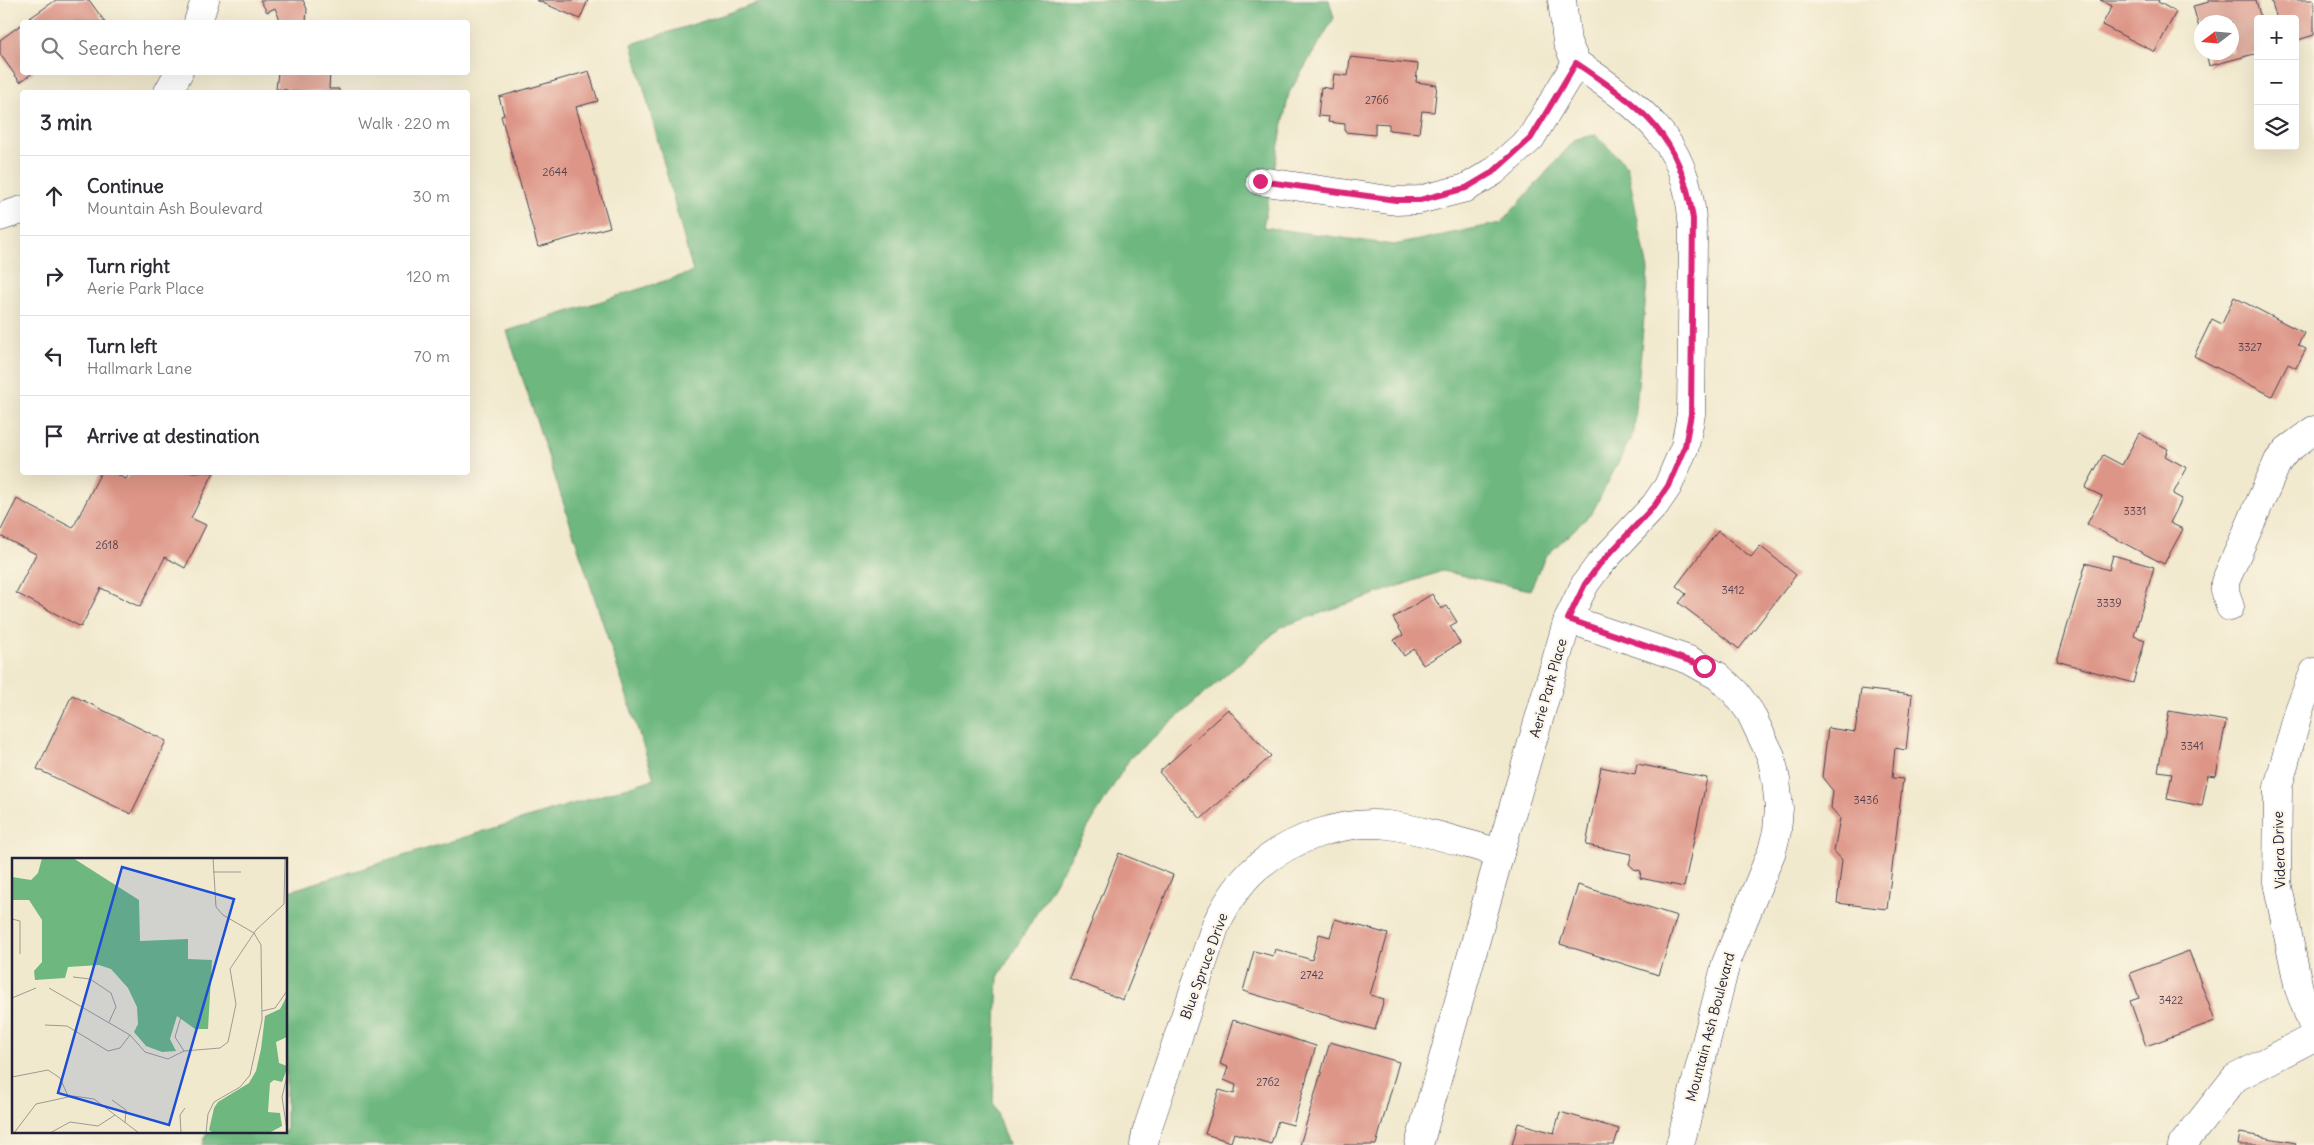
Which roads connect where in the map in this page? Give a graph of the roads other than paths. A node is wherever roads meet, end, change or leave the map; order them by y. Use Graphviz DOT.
graph roads {
  1 [pos="205,0"];
  2 [pos="1562,0"];
  3 [pos="199,20"];
  4 [pos="1576,63"];
  5 [pos="177,75"];
  6 [pos="169,90"];
  7 [pos="1260,181"];
  8 [pos="20,211"];
  9 [pos="0,217"];
  10 [pos="2314,430"];
  11 [pos="2230,606"];
  12 [pos="1568,619"];
  13 [pos="2314,672"];
  14 [pos="1500,853"];
  15 [pos="2314,1030"];
  16 [pos="2314,1037"];
  17 [pos="1144,1145"];
  18 [pos="1419,1145"];
  19 [pos="1680,1145"];
  20 [pos="2182,1145"];
  1 -- 3 [label="street"];
  2 -- 4 [label="street"];
  4 -- 7 [label="street"];
  4 -- 12 [label="street, Aerie Park Place"];
  5 -- 6 [label="street"];
  8 -- 9 [label="street"];
  10 -- 11 [label="street"];
  12 -- 14 [label="street, Aerie Park Place"];
  12 -- 19 [label="street, Mountain Ash Boulevard"];
  13 -- 15 [label="street, Videra Drive"];
  14 -- 17 [label="street, Blue Spruce Drive"];
  14 -- 18 [label="street, Aerie Park Place"];
  16 -- 20 [label="street"];
}
